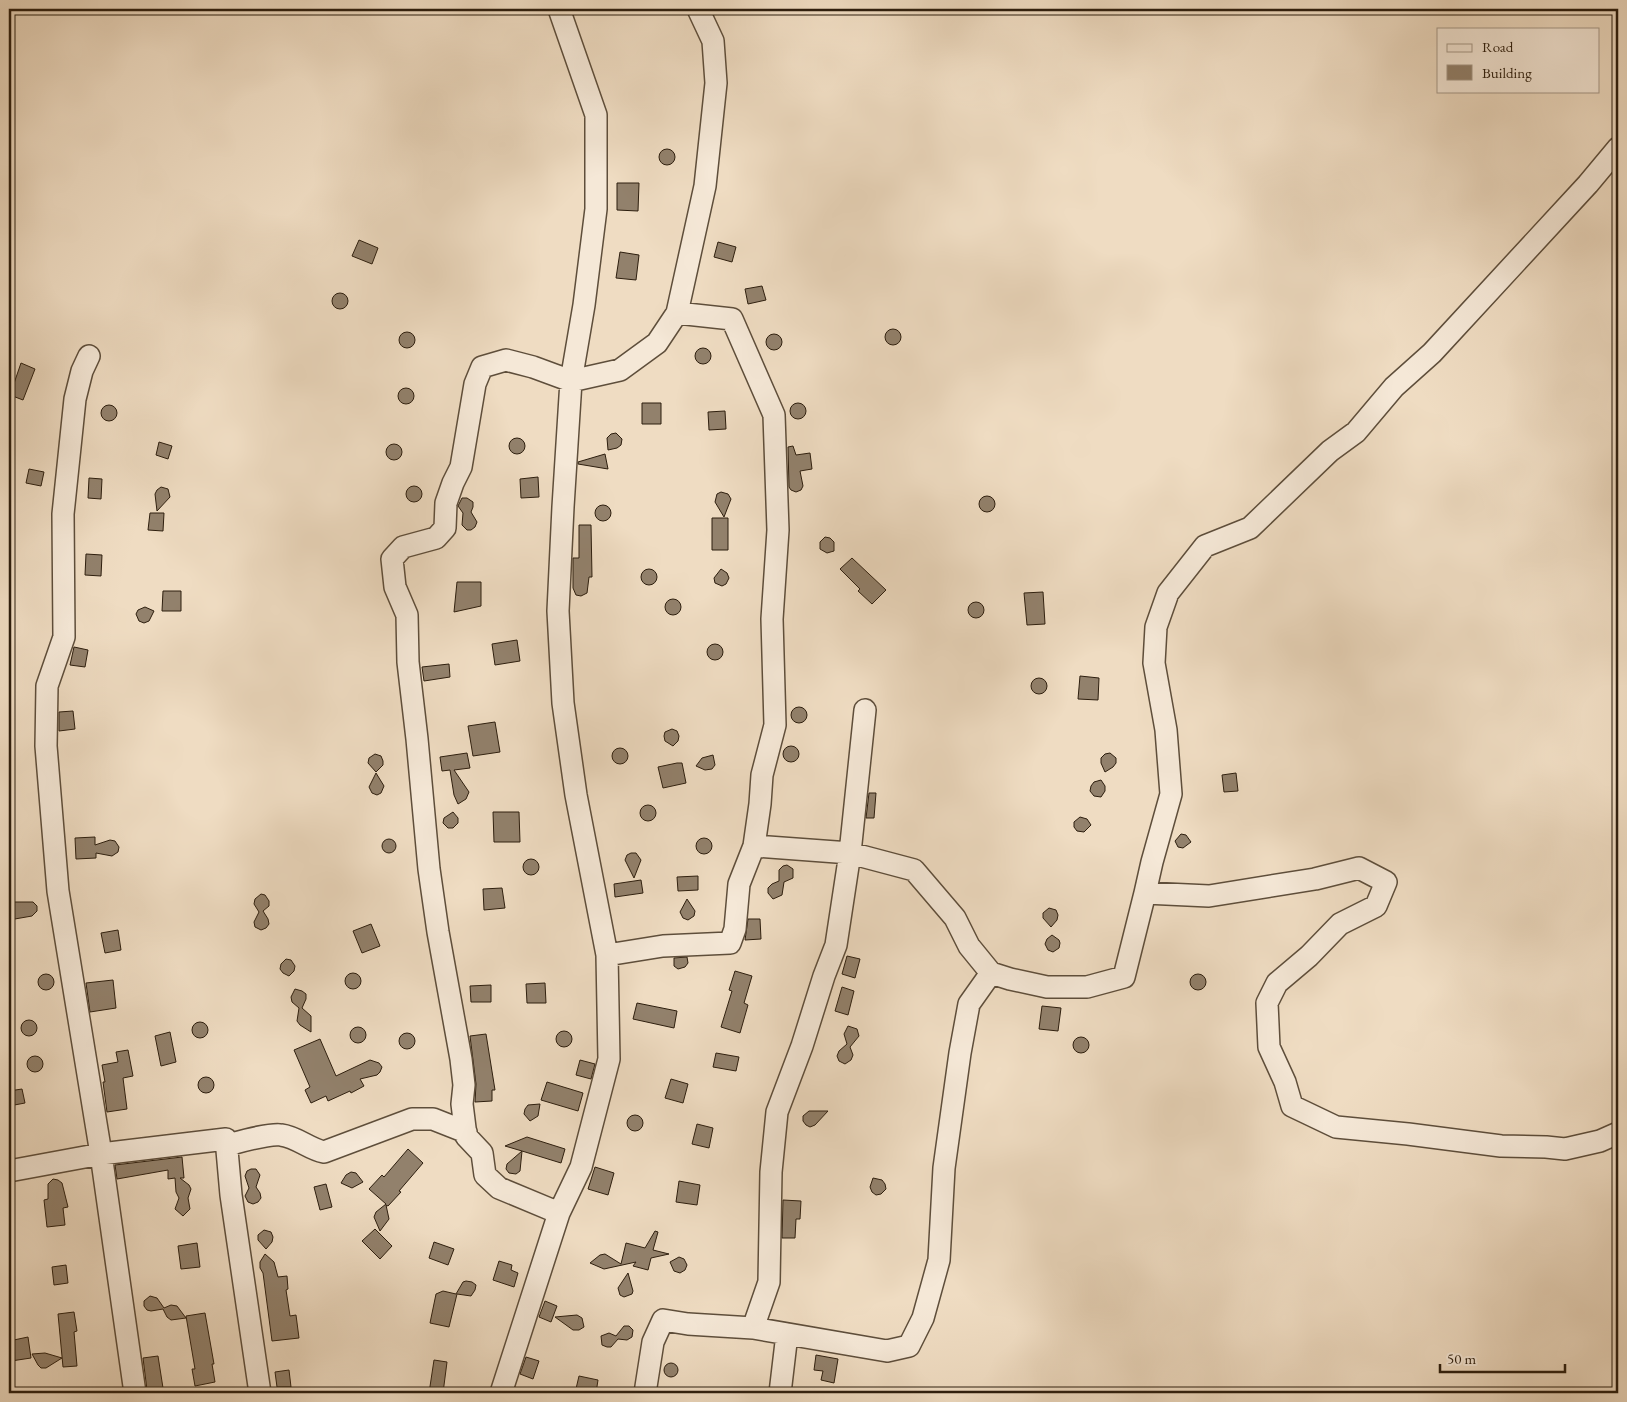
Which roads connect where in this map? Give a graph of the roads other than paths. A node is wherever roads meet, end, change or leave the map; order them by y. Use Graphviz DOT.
graph roads {
  1 [pos="559,9"];
  2 [pos="698,9"];
  3 [pos="1618,148"];
  4 [pos="677,313"];
  5 [pos="89,356"];
  6 [pos="572,381"];
  7 [pos="865,710"];
  8 [pos="754,846"];
  9 [pos="850,853"];
  10 [pos="1146,893"];
  11 [pos="607,956"];
  12 [pos="991,973"];
  13 [pos="466,1132"];
  14 [pos="1618,1133"];
  15 [pos="227,1145"];
  16 [pos="101,1154"];
  17 [pos="9,1171"];
  18 [pos="559,1213"];
  19 [pos="752,1328"];
  20 [pos="787,1334"];
  21 [pos="135,1393"];
  22 [pos="260,1393"];
  23 [pos="501,1393"];
  24 [pos="645,1393"];
  25 [pos="780,1393"];
  1 -- 6 [label="street"];
  2 -- 4 [label="street"];
  3 -- 10 [label="street"];
  4 -- 6 [label="street"];
  4 -- 8 [label="street"];
  5 -- 16 [label="street"];
  6 -- 11 [label="street"];
  6 -- 13 [label="street"];
  7 -- 9 [label="street"];
  8 -- 9 [label="street"];
  8 -- 11 [label="street"];
  9 -- 12 [label="street"];
  9 -- 19 [label="street"];
  10 -- 12 [label="street"];
  10 -- 14 [label="street"];
  11 -- 18 [label="street"];
  12 -- 20 [label="street"];
  13 -- 15 [label="street"];
  13 -- 18 [label="street"];
  15 -- 16 [label="street"];
  15 -- 22 [label="street"];
  16 -- 17 [label="street"];
  16 -- 21 [label="street"];
  18 -- 23 [label="street"];
  19 -- 20 [label="street"];
  19 -- 24 [label="street"];
  20 -- 25 [label="street"];
}
